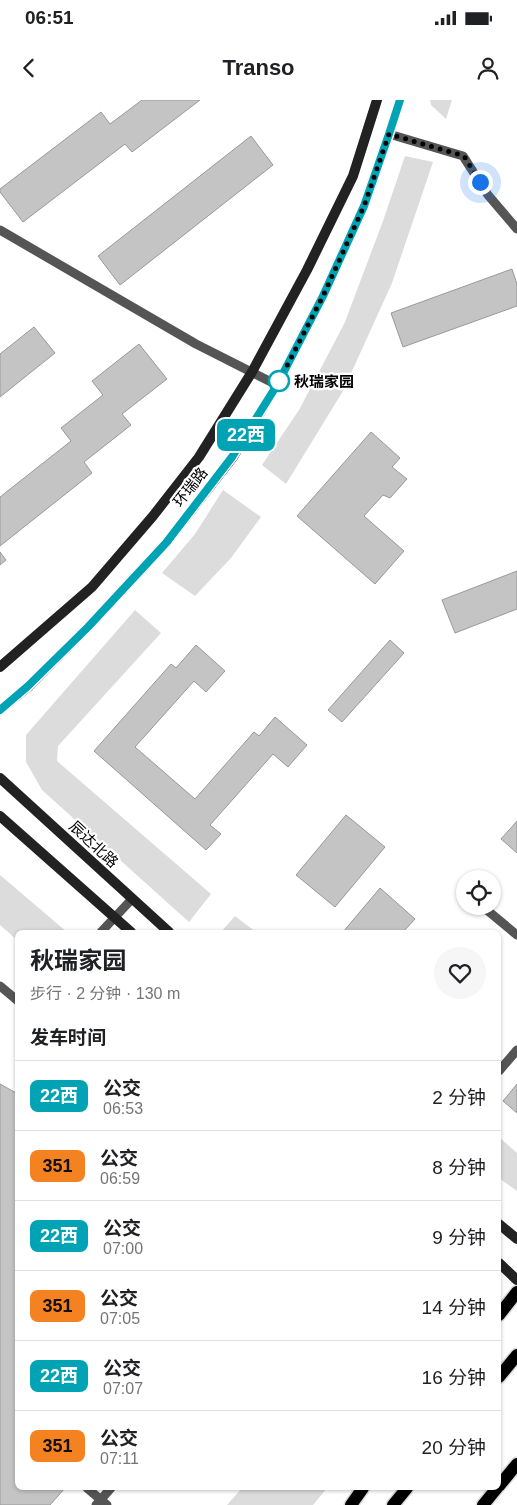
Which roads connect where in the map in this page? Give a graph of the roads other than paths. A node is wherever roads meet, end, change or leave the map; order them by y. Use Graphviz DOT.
graph roads {
  1 [pos="377,100"];
  2 [pos="400,100"];
  3 [pos="389,134"];
  4 [pos="517,229"];
  5 [pos="0,230"];
  6 [pos="252,372"];
  7 [pos="277,385"];
  8 [pos="0,667"];
  9 [pos="0,710"];
  10 [pos="0,778"];
  11 [pos="0,816"];
  12 [pos="132,899"];
  13 [pos="493,915"];
  14 [pos="115,917"];
  15 [pos="103,930"];
  16 [pos="129,930"];
  17 [pos="166,930"];
  18 [pos="517,935"];
  19 [pos="0,986"];
  20 [pos="15,998"];
  21 [pos="517,1050"];
  22 [pos="501,1069"];
  23 [pos="501,1226"];
  24 [pos="517,1239"];
  25 [pos="501,1264"];
  26 [pos="517,1280"];
  27 [pos="517,1292"];
  28 [pos="501,1312"];
  29 [pos="517,1355"];
  30 [pos="501,1375"];
  31 [pos="517,1464"];
  32 [pos="501,1483"];
  33 [pos="89,1490"];
  34 [pos="110,1490"];
  35 [pos="362,1490"];
  36 [pos="406,1490"];
  37 [pos="495,1490"];
  38 [pos="102,1503"];
  39 [pos="351,1505"];
  40 [pos="393,1505"];
  41 [pos="483,1505"];
  1 -- 6 [label="main road, 环瑞路"];
  2 -- 3 [label="main road, 环瑞路"];
  3 -- 4 [label="lane"];
  3 -- 7 [label="main road, 环瑞路"];
  5 -- 6 [label="lane"];
  6 -- 7 [label="lane"];
  6 -- 8 [label="main road, 环瑞路"];
  7 -- 9 [label="main road, 环瑞路"];
  10 -- 12 [label="main road, 辰达北路"];
  11 -- 14 [label="main road"];
  12 -- 14 [label="lane"];
  12 -- 17 [label="main road, 辰达北路"];
  13 -- 18 [label="lane"];
  14 -- 15 [label="lane"];
  14 -- 16 [label="main road"];
  19 -- 20 [label="lane"];
  21 -- 22 [label="lane"];
  23 -- 24 [label="main road"];
  25 -- 26 [label="main road"];
  27 -- 28 [label="main road"];
  29 -- 30 [label="main road"];
  31 -- 32 [label="main road"];
  33 -- 38 [label="lane"];
  34 -- 38 [label="lane"];
  35 -- 39 [label="main road"];
  36 -- 40 [label="main road"];
  37 -- 41 [label="main road"];
}
